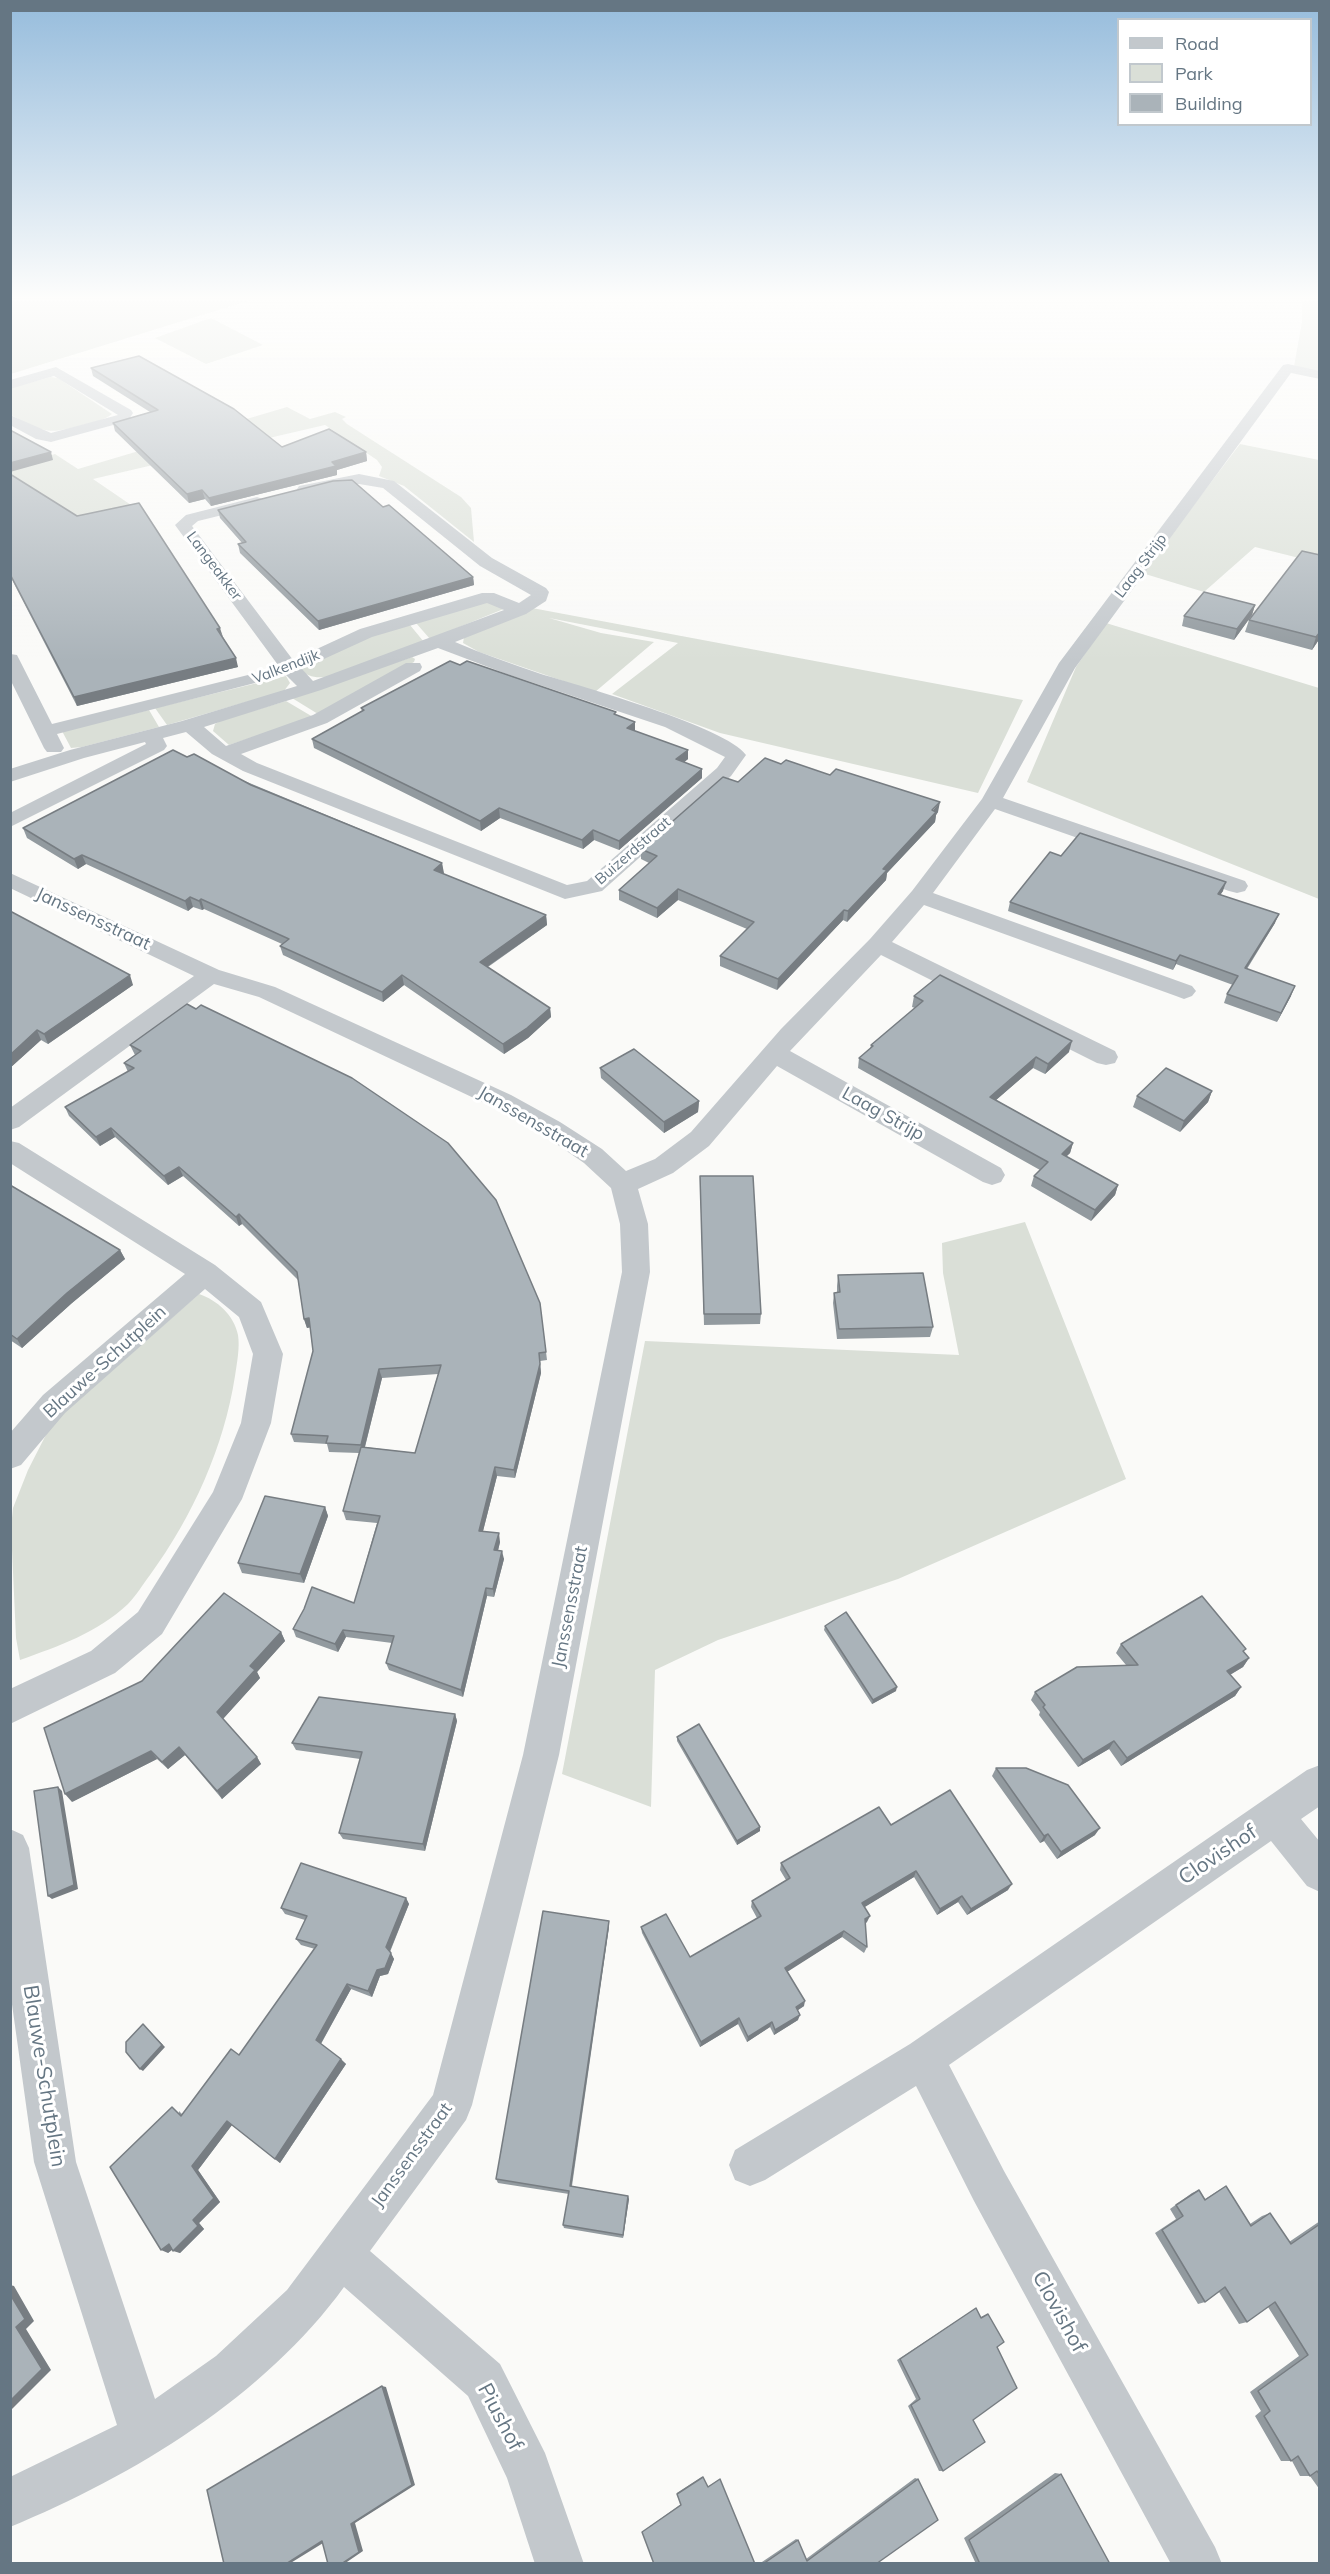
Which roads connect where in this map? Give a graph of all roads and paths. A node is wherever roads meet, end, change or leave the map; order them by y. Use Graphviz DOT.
graph roads {
  1 [pos="14,421"];
  2 [pos="112,421"];
  3 [pos="1249,421"];
  4 [pos="521,609"];
  5 [pos="440,642"];
  6 [pos="414,651"];
  7 [pos="10,659"];
  8 [pos="290,668"];
  9 [pos="309,688"];
  10 [pos="190,725"];
  11 [pos="46,731"];
  12 [pos="153,734"];
  13 [pos="224,753"];
  14 [pos="59,758"];
  15 [pos="10,776"];
  16 [pos="991,801"];
  17 [pos="10,821"];
  18 [pos="10,879"];
  19 [pos="1236,886"];
  20 [pos="920,896"];
  21 [pos="878,944"];
  22 [pos="211,975"];
  23 [pos="1184,991"];
  24 [pos="774,1053"];
  25 [pos="1106,1058"];
  26 [pos="10,1121"];
  27 [pos="10,1150"];
  28 [pos="992,1175"];
  29 [pos="622,1185"];
  30 [pos="205,1273"];
  31 [pos="10,1456"];
  32 [pos="10,1707"];
  33 [pos="1320,1783"];
  34 [pos="1275,1816"];
  35 [pos="10,1848"];
  36 [pos="1320,1873"];
  37 [pos="924,2058"];
  38 [pos="750,2165"];
  39 [pos="340,2254"];
  40 [pos="144,2436"];
  41 [pos="10,2503"];
  42 [pos="560,2564"];
  43 [pos="1198,2564"];
  1 -- 2 [label="street"];
  3 -- 16 [label="street, Laag Strijp"];
  4 -- 5 [label="street, Valkendijk"];
  4 -- 8 [label="street, Valkendijk"];
  4 -- 8 [label="street, Langeakker"];
  5 -- 6 [label="street, Valkendijk"];
  5 -- 13 [label="street, Buizerdstraat"];
  6 -- 9 [label="street, Valkendijk"];
  6 -- 13 [label="street"];
  7 -- 11 [label="street"];
  8 -- 9 [label="street, Langeakker"];
  8 -- 11 [label="street, Valkendijk"];
  9 -- 10 [label="street, Valkendijk"];
  10 -- 12 [label="street, Valkendijk"];
  10 -- 13 [label="street, Buizerdstraat"];
  11 -- 14 [label="street"];
  12 -- 14 [label="street, Valkendijk"];
  12 -- 17 [label="street"];
  14 -- 15 [label="street, Valkendijk"];
  16 -- 19 [label="street"];
  16 -- 20 [label="street, Laag Strijp"];
  18 -- 22 [label="street, Janssensstraat"];
  20 -- 21 [label="street, Laag Strijp"];
  20 -- 23 [label="street"];
  21 -- 24 [label="street, Laag Strijp"];
  21 -- 25 [label="street"];
  22 -- 26 [label="street"];
  22 -- 29 [label="street, Janssensstraat"];
  24 -- 28 [label="street, Laag Strijp"];
  24 -- 29 [label="street, Laag Strijp"];
  27 -- 30 [label="street"];
  29 -- 39 [label="street, Janssensstraat"];
  30 -- 31 [label="street, Blauwe-Schutplein"];
  30 -- 32 [label="street"];
  33 -- 34 [label="street, Clovishof"];
  34 -- 36 [label="street, Clovishof"];
  34 -- 37 [label="street, Clovishof"];
  35 -- 40 [label="street, Blauwe-Schutplein"];
  37 -- 38 [label="street, Clovishof"];
  37 -- 43 [label="street, Clovishof"];
  39 -- 40 [label="street, Janssensstraat"];
  39 -- 42 [label="street, Piushof"];
  40 -- 41 [label="street, Janssensstraat"];
}
